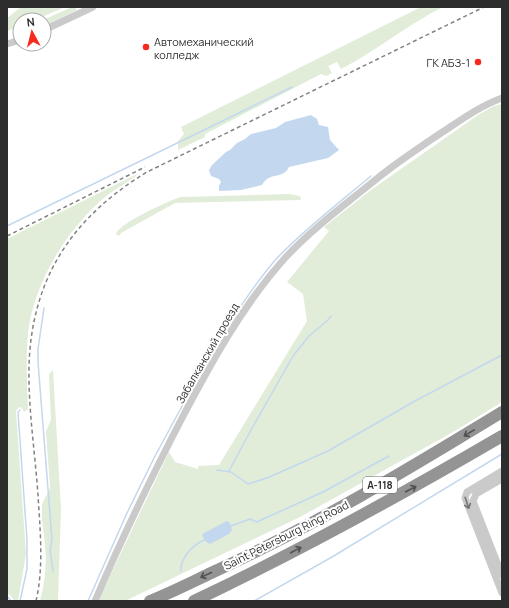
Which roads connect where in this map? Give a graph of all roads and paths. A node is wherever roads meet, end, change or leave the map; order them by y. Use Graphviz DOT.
graph roads {
  1 [pos="93,7"];
  2 [pos="52,26"];
  3 [pos="502,98"];
  4 [pos="502,412"];
  5 [pos="502,436"];
  6 [pos="502,472"];
  7 [pos="502,479"];
  8 [pos="502,575"];
  9 [pos="502,593"];
  10 [pos="95,601"];
  11 [pos="150,601"];
  12 [pos="194,601"];
  1 -- 2 [label="street"];
  3 -- 10 [label="street, Забалканский проезд"];
  4 -- 11 [label="highway, Saint Petersburg Ring Road / А-118, one-way"];
  12 -- 5 [label="highway, Saint Petersburg Ring Road / А-118, one-way"];
  6 -- 9 [label="street, one-way"];
  7 -- 8 [label="street"];
}
